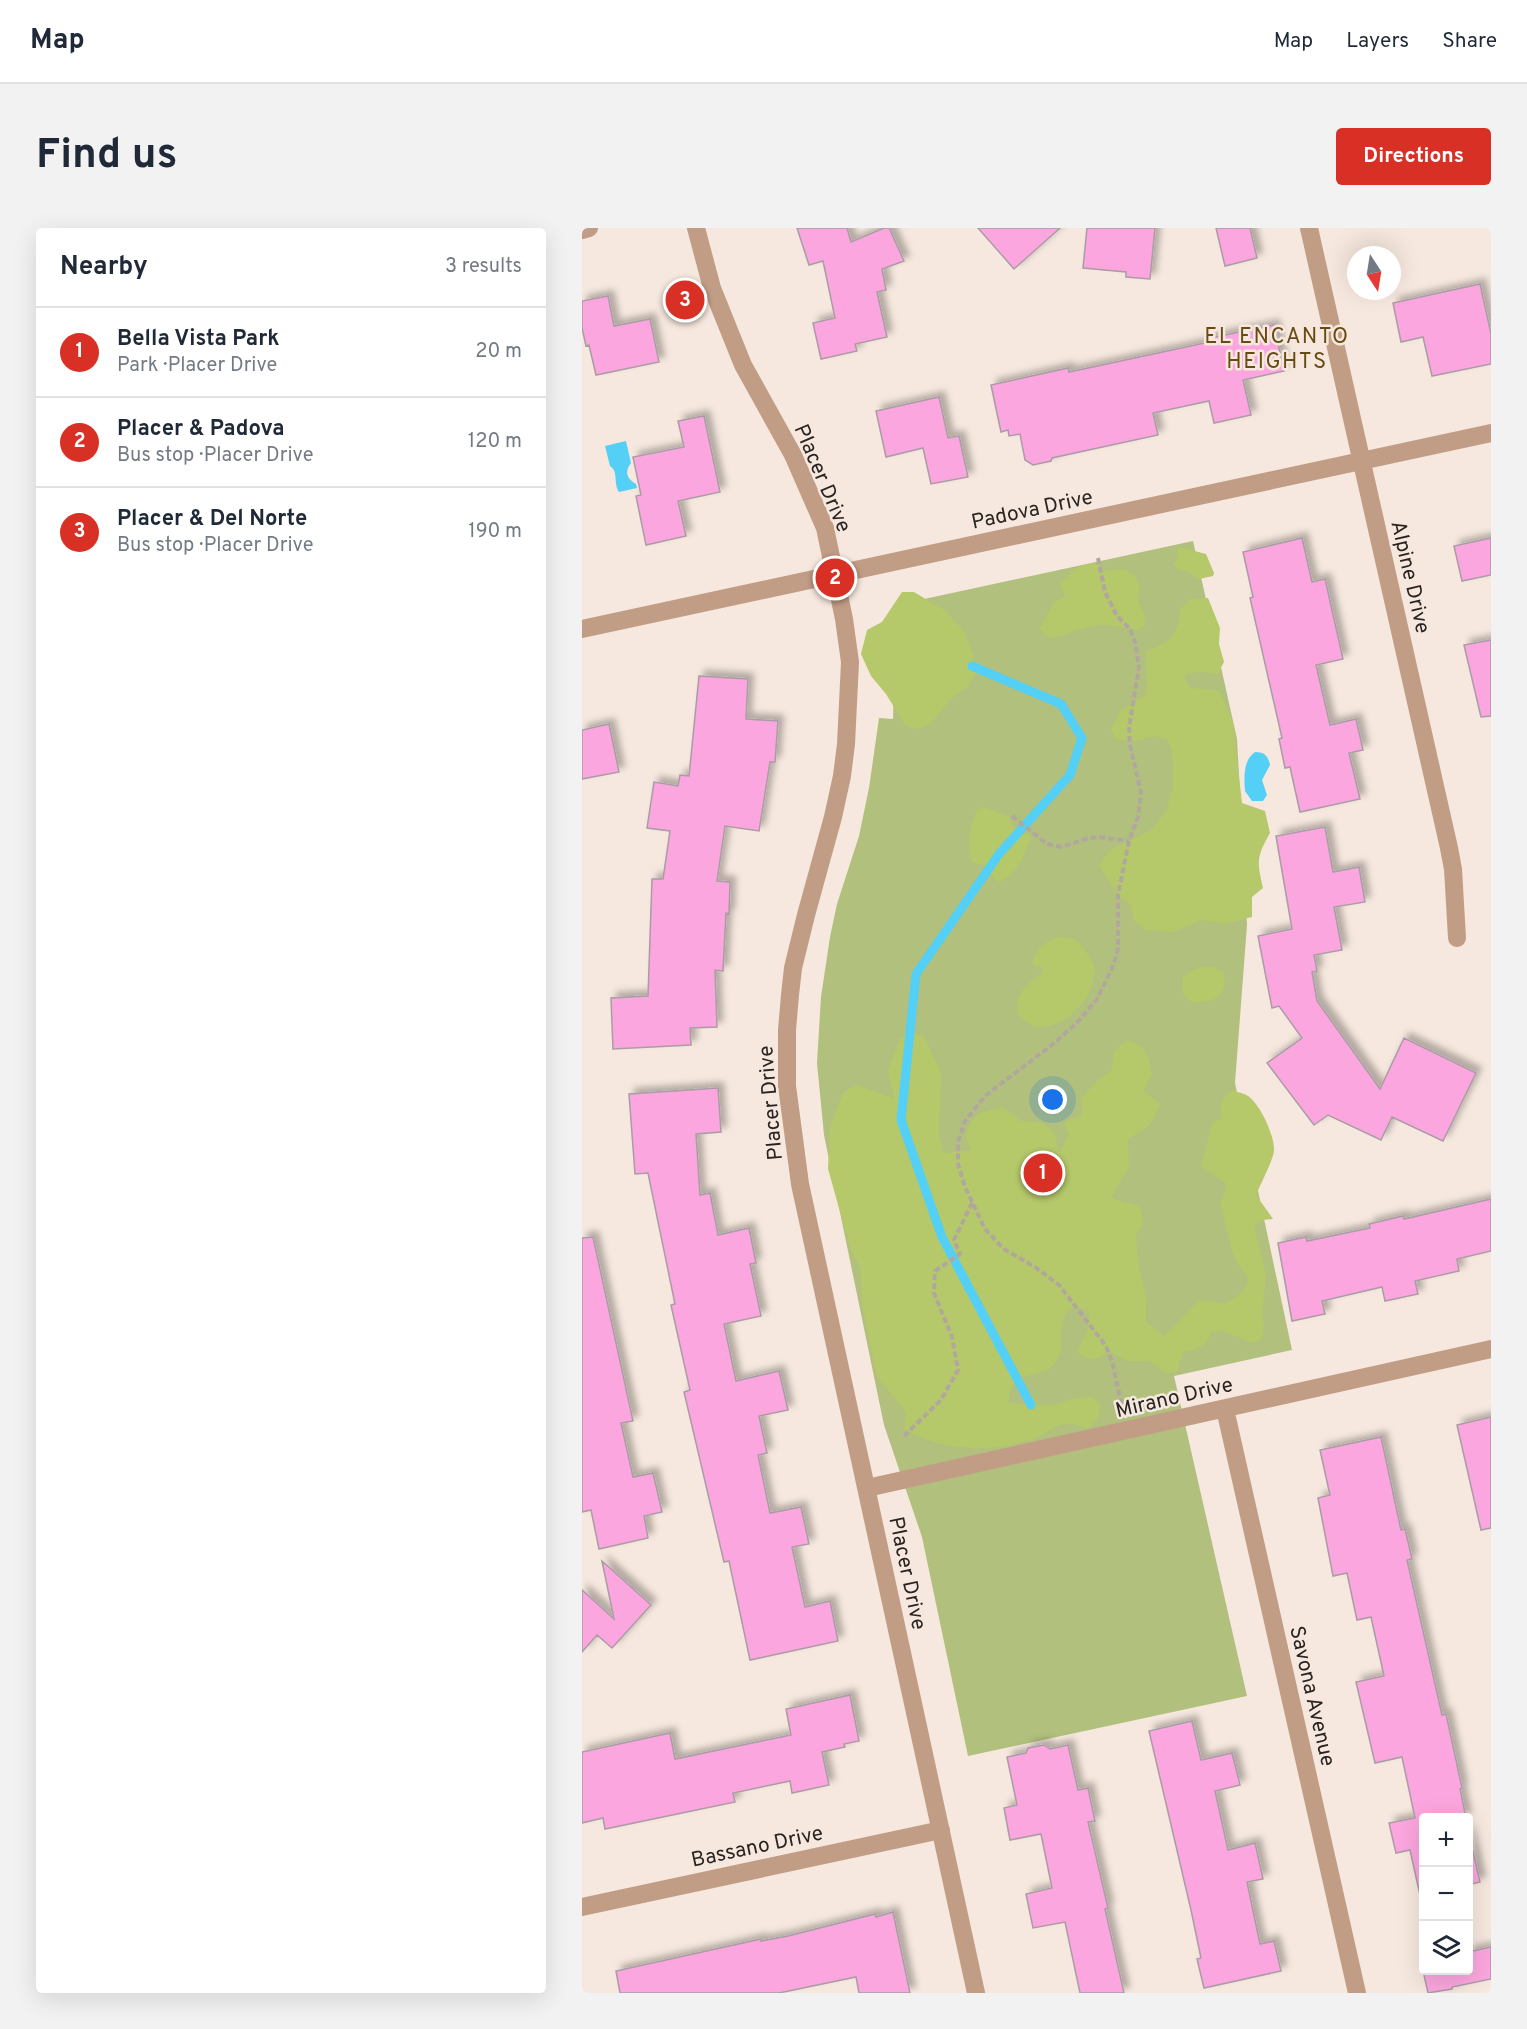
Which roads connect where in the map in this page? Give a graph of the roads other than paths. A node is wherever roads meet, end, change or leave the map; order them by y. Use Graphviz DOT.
graph roads {
  1 [pos="589,228"];
  2 [pos="696,228"];
  3 [pos="1309,228"];
  4 [pos="582,230"];
  5 [pos="1491,433"];
  6 [pos="1362,461"];
  7 [pos="836,575"];
  8 [pos="582,629"];
  9 [pos="1457,938"];
  10 [pos="1491,1349"];
  11 [pos="1225,1409"];
  12 [pos="867,1488"];
  13 [pos="941,1830"];
  14 [pos="582,1907"];
  15 [pos="976,1993"];
  16 [pos="1357,1993"];
  1 -- 4 [label="street"];
  2 -- 7 [label="street, Placer Drive"];
  3 -- 6 [label="street, Alpine Drive"];
  5 -- 6 [label="street, Padova Drive"];
  6 -- 7 [label="street, Padova Drive"];
  6 -- 9 [label="street, Alpine Drive"];
  7 -- 8 [label="street, Padova Drive"];
  7 -- 12 [label="street, Placer Drive"];
  10 -- 11 [label="street, Mirano Drive"];
  11 -- 12 [label="street, Mirano Drive"];
  11 -- 16 [label="street, Savona Avenue"];
  12 -- 13 [label="street, Placer Drive"];
  13 -- 14 [label="street, Bassano Drive"];
  13 -- 15 [label="street, Placer Drive"];
}
